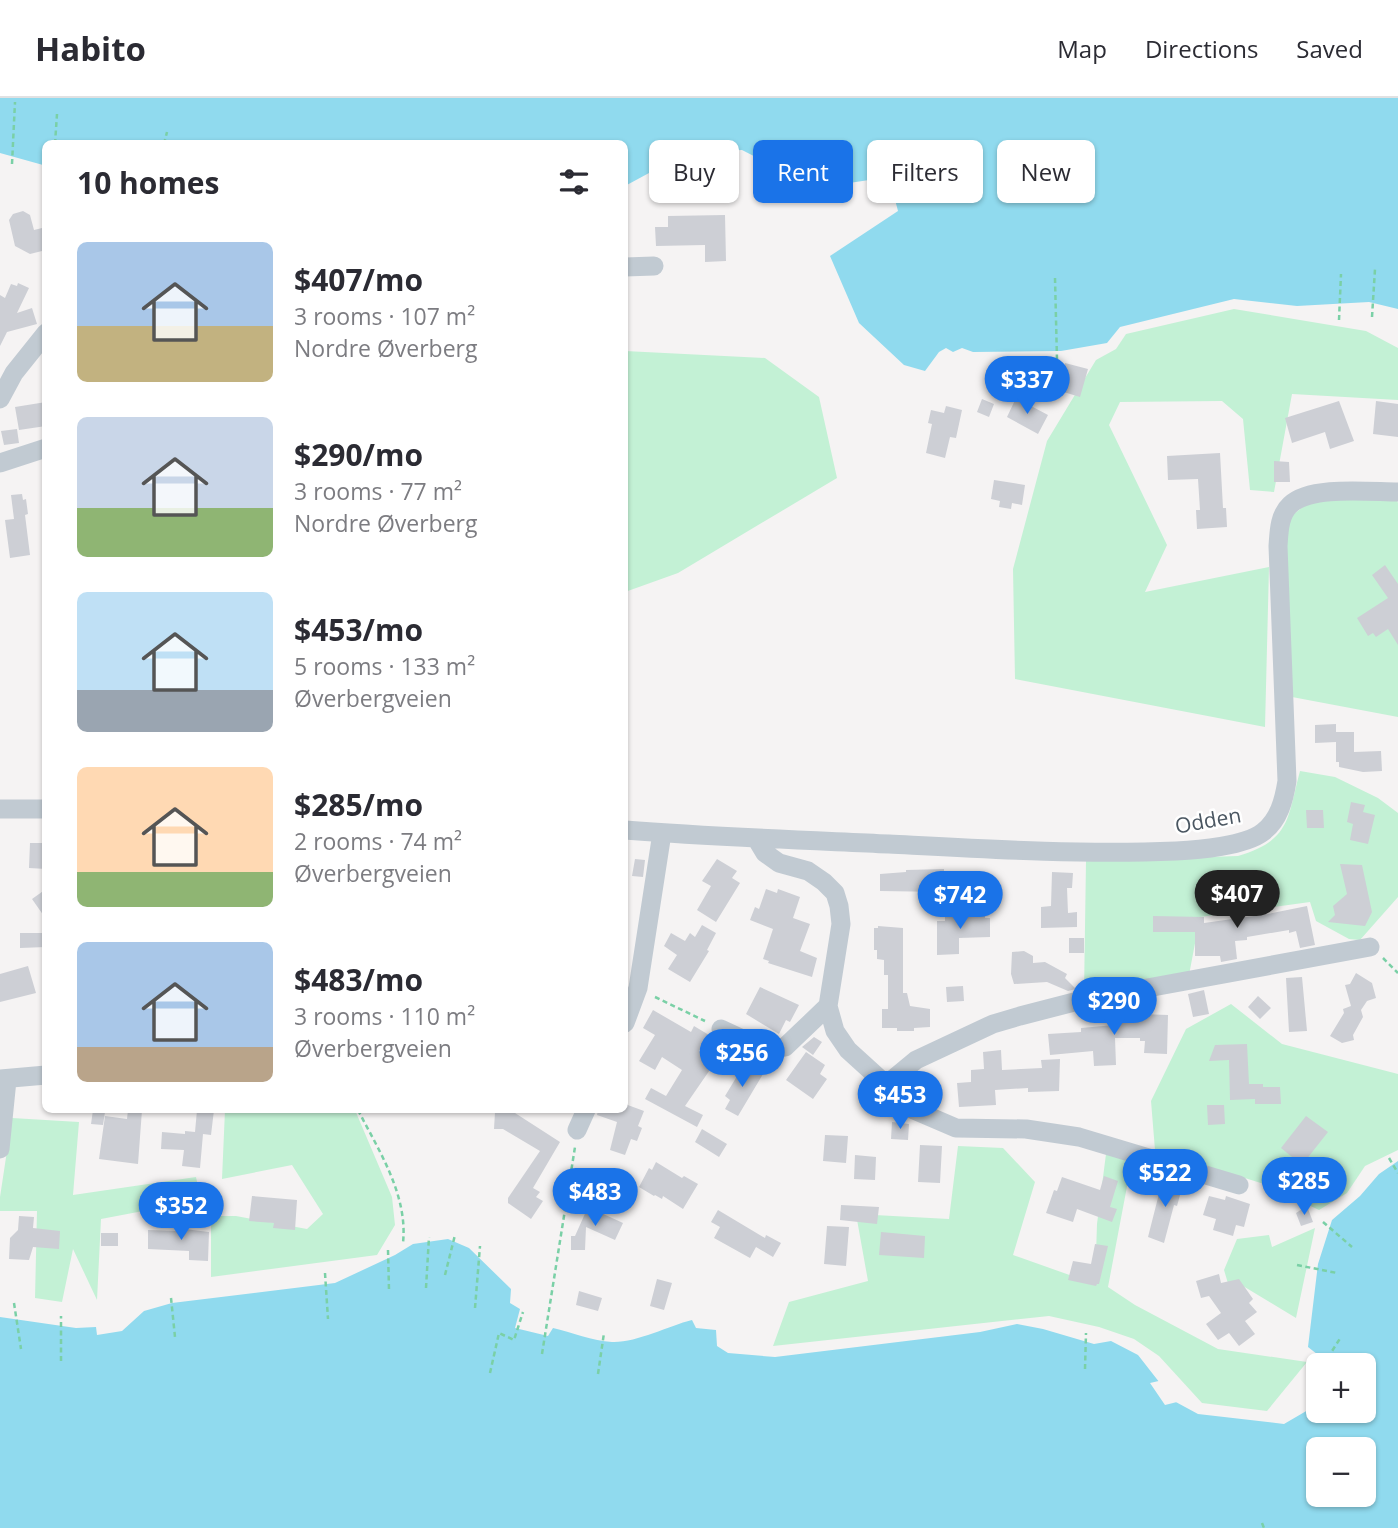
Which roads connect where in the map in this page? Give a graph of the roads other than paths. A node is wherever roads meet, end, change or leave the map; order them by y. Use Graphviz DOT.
graph roads {
  1 [pos="654,266"];
  2 [pos="628,267"];
  3 [pos="42,338"];
  4 [pos="0,399"];
  5 [pos="42,449"];
  6 [pos="0,463"];
  7 [pos="1398,492"];
  8 [pos="0,809"];
  9 [pos="42,809"];
  10 [pos="628,830"];
  11 [pos="662,833"];
  12 [pos="756,838"];
  13 [pos="1370,947"];
  14 [pos="828,1006"];
  15 [pos="628,1015"];
  16 [pos="721,1029"];
  17 [pos="42,1076"];
  18 [pos="4,1080"];
  19 [pos="887,1084"];
  20 [pos="585,1113"];
  21 [pos="577,1130"];
  22 [pos="0,1149"];
  23 [pos="1239,1185"];
  1 -- 2 [label="street"];
  3 -- 4 [label="street"];
  5 -- 6 [label="street"];
  7 -- 12 [label="street, Odden"];
  8 -- 9 [label="street"];
  10 -- 11 [label="street"];
  11 -- 12 [label="street"];
  11 -- 15 [label="street"];
  12 -- 14 [label="street"];
  13 -- 19 [label="street"];
  14 -- 16 [label="street"];
  14 -- 19 [label="street"];
  17 -- 18 [label="street"];
  18 -- 22 [label="street"];
  19 -- 23 [label="street"];
  20 -- 21 [label="street"];
}
